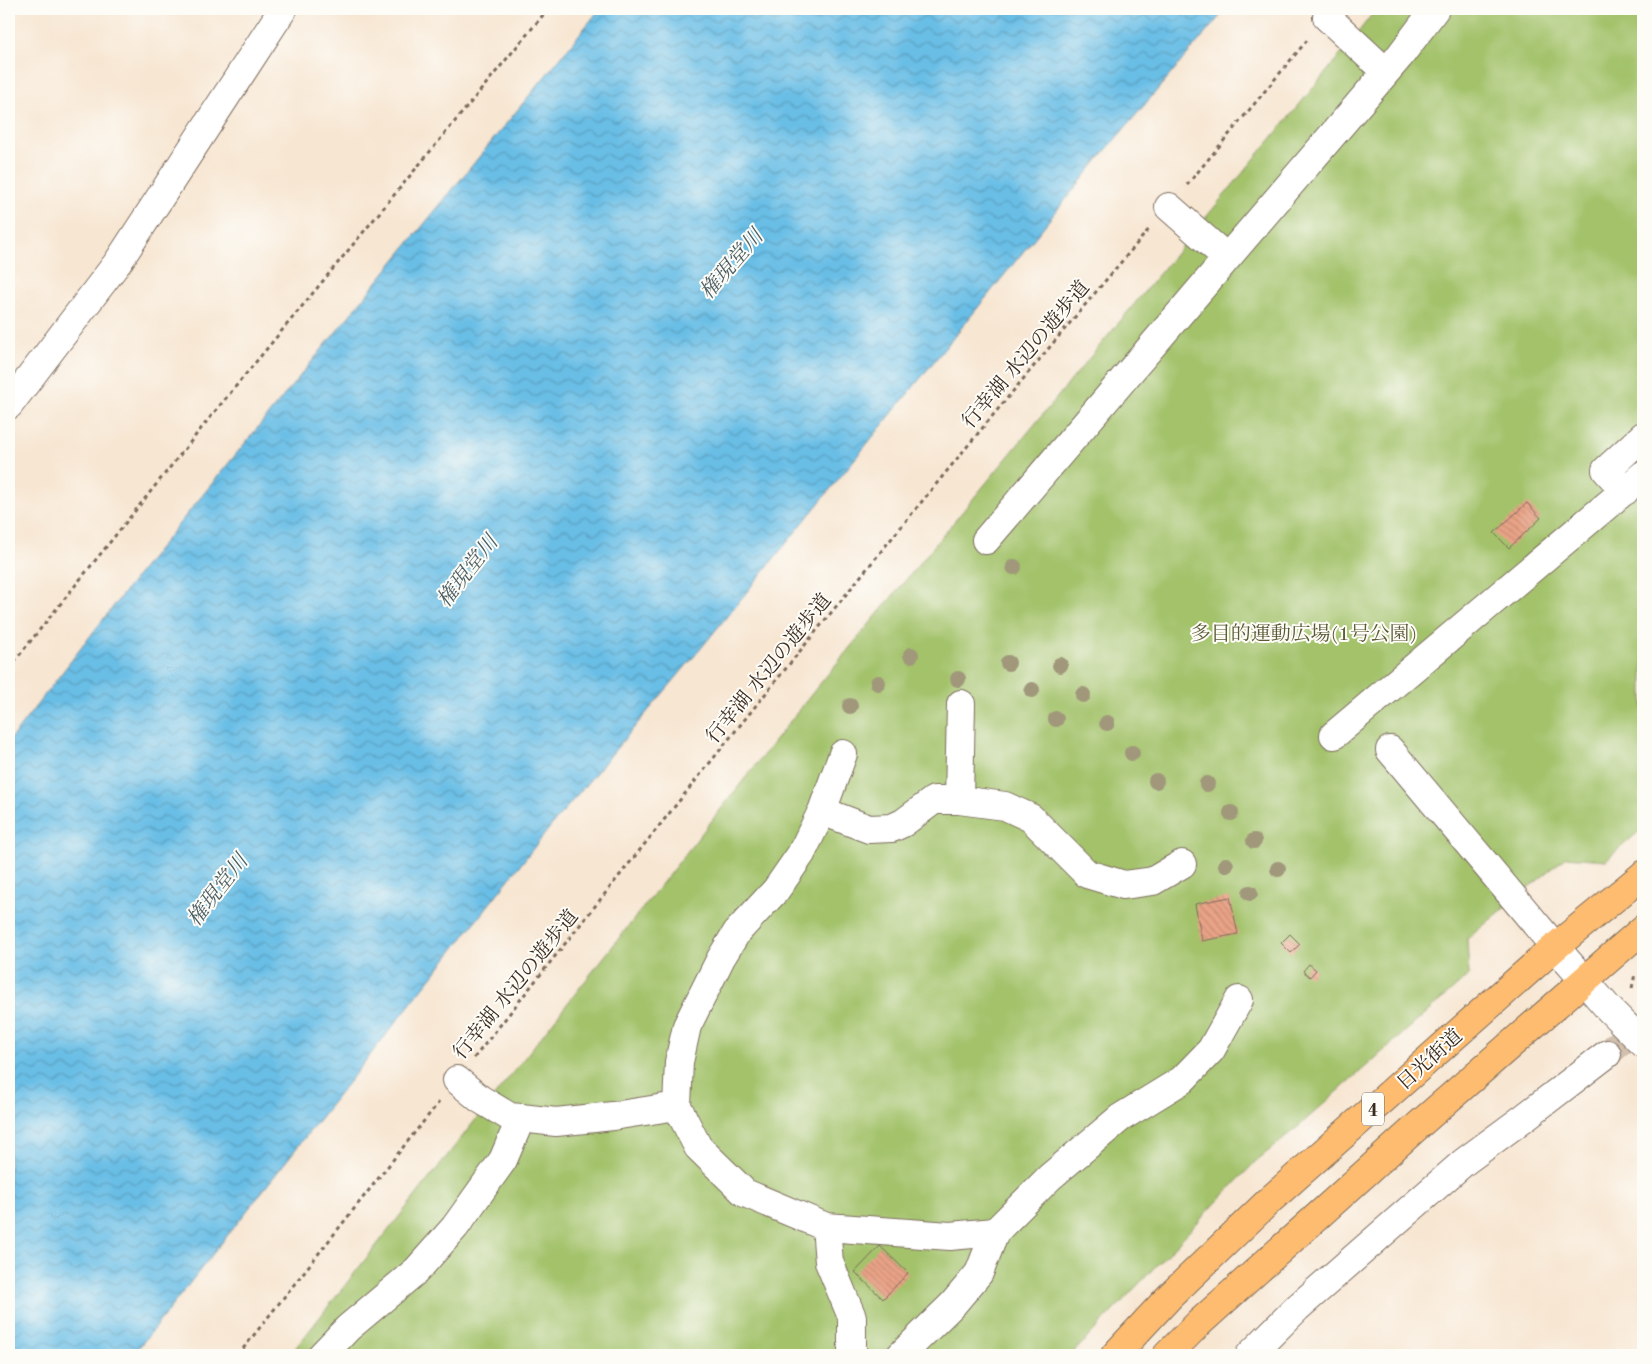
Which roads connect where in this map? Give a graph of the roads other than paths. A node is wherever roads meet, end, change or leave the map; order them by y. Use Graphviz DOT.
graph roads {
  1 [pos="283,9"];
  2 [pos="1435,9"];
  3 [pos="1327,17"];
  4 [pos="1386,72"];
  5 [pos="1168,206"];
  6 [pos="1227,258"];
  7 [pos="9,405"];
  8 [pos="1643,436"];
  9 [pos="1634,483"];
  10 [pos="986,540"];
  11 [pos="961,704"];
  12 [pos="1334,735"];
  13 [pos="1390,750"];
  14 [pos="843,754"];
  15 [pos="958,800"];
  16 [pos="822,811"];
  17 [pos="1182,864"];
  18 [pos="1643,875"];
  19 [pos="1643,930"];
  20 [pos="1555,948"];
  21 [pos="1584,980"];
  22 [pos="1239,1000"];
  23 [pos="1643,1043"];
  24 [pos="1607,1054"];
  25 [pos="457,1080"];
  26 [pos="677,1106"];
  27 [pos="521,1118"];
  28 [pos="826,1227"];
  29 [pos="995,1232"];
  30 [pos="322,1355"];
  31 [pos="852,1355"];
  32 [pos="901,1355"];
  33 [pos="1115,1355"];
  34 [pos="1167,1355"];
  35 [pos="1250,1355"];
  1 -- 7 [label="street"];
  2 -- 4 [label="street"];
  3 -- 4 [label="street"];
  4 -- 6 [label="street"];
  5 -- 6 [label="street"];
  6 -- 10 [label="street"];
  8 -- 9 [label="street"];
  9 -- 12 [label="street"];
  11 -- 15 [label="street"];
  13 -- 20 [label="street"];
  14 -- 16 [label="street"];
  15 -- 16 [label="street"];
  15 -- 17 [label="street"];
  16 -- 26 [label="street"];
  18 -- 20 [label="highway, 日光街道 / 4"];
  19 -- 21 [label="highway, 4"];
  20 -- 21 [label="street"];
  20 -- 33 [label="highway, 日光街道 / 4"];
  21 -- 23 [label="street"];
  21 -- 34 [label="highway, 4"];
  22 -- 29 [label="street"];
  24 -- 35 [label="street"];
  25 -- 27 [label="street"];
  26 -- 27 [label="street"];
  26 -- 28 [label="street"];
  27 -- 30 [label="street"];
  28 -- 29 [label="street"];
  28 -- 31 [label="street"];
  29 -- 32 [label="street"];
}
